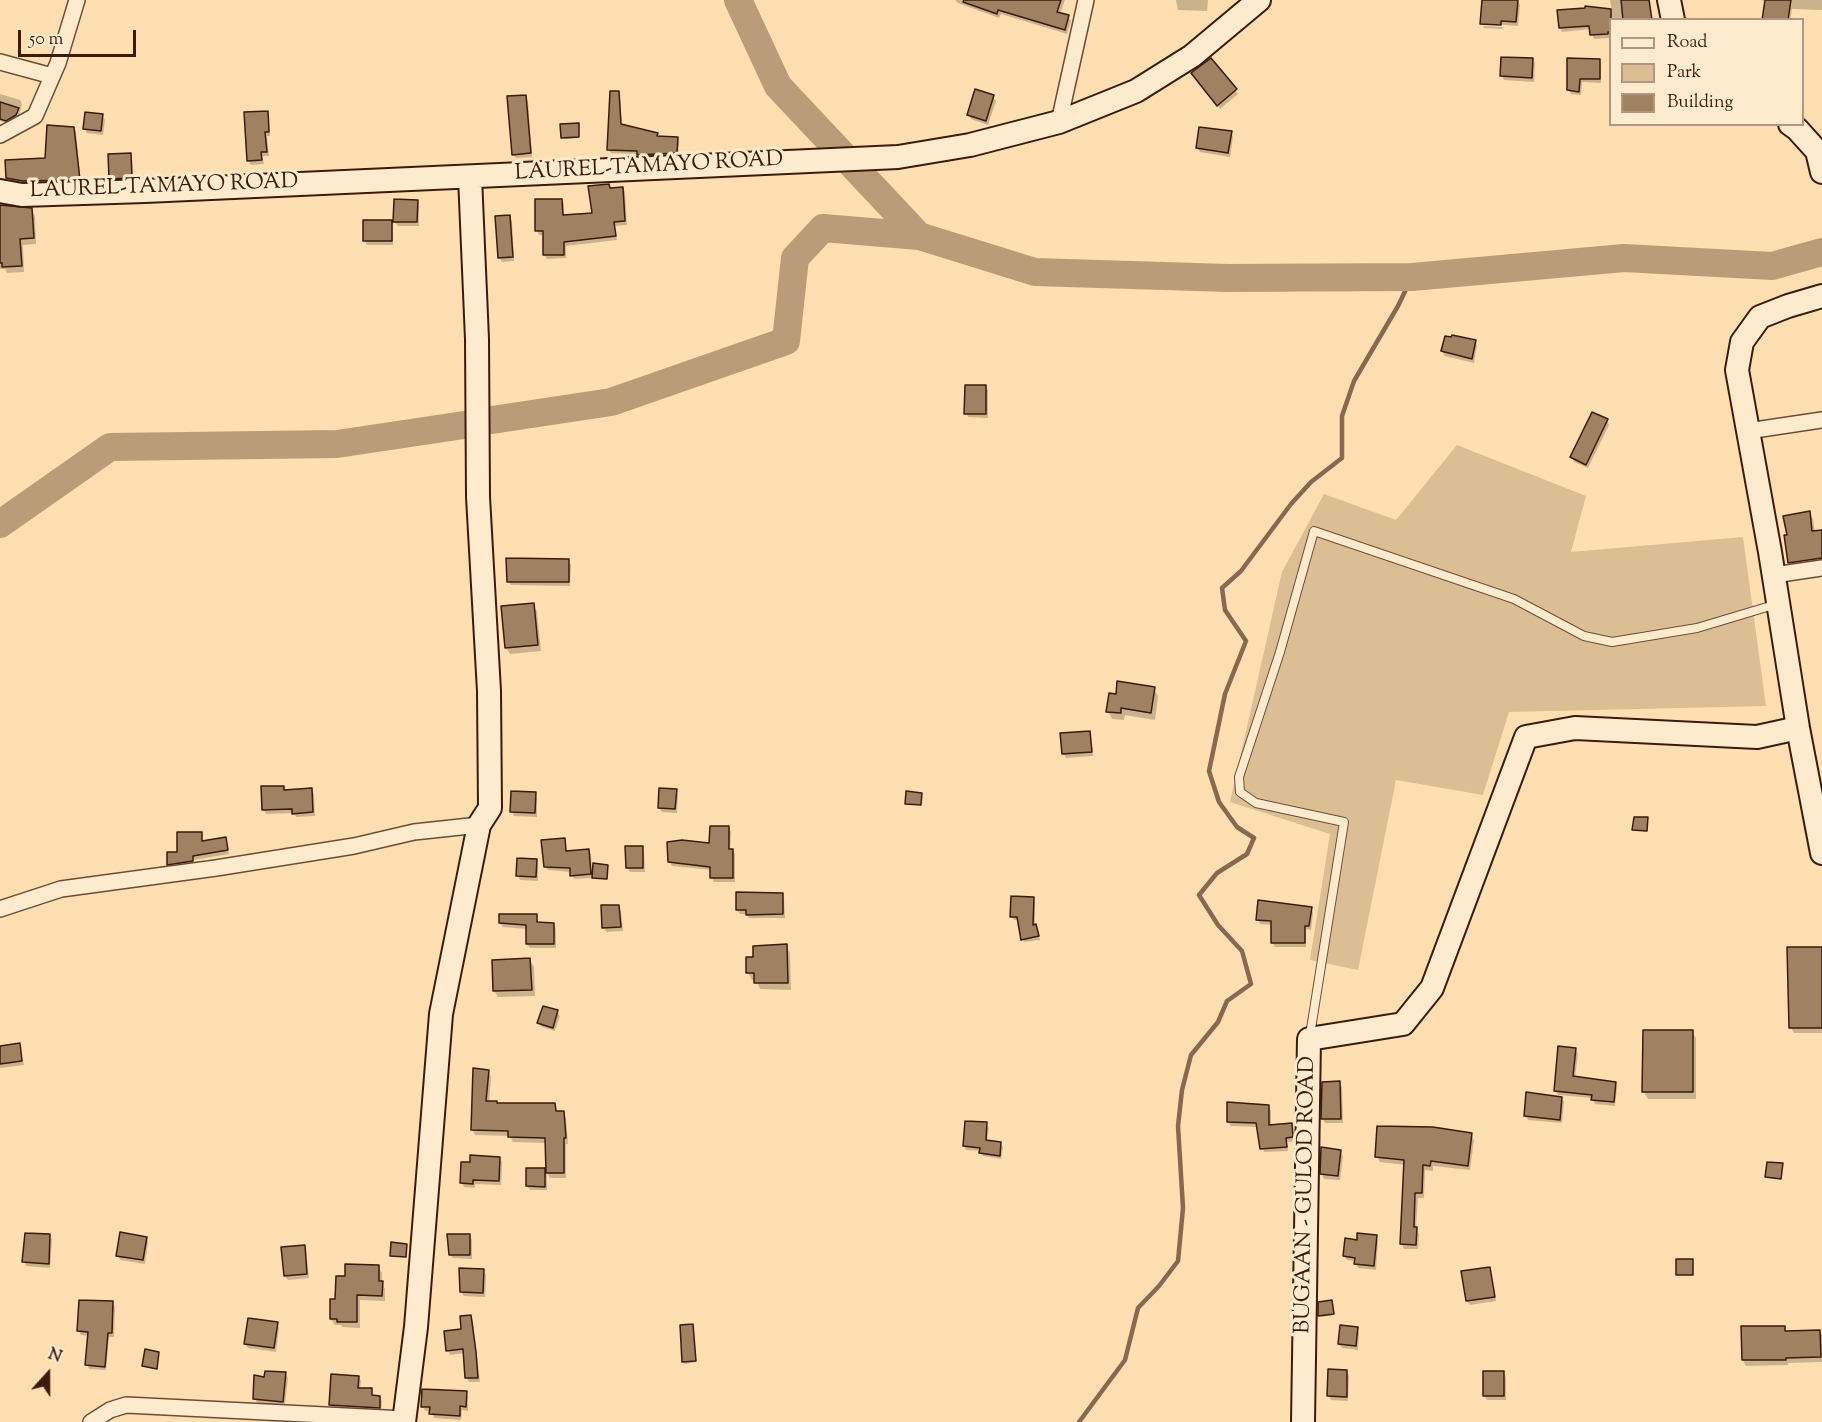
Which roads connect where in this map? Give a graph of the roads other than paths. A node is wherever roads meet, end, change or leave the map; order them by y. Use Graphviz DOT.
graph roads {
  1 [pos="77,0"];
  2 [pos="1086,0"];
  3 [pos="1259,0"];
  4 [pos="1670,0"];
  5 [pos="1673,18"];
  6 [pos="0,62"];
  7 [pos="52,76"];
  8 [pos="1059,122"];
  9 [pos="1793,126"];
  10 [pos="0,135"];
  11 [pos="1822,172"];
  12 [pos="470,177"];
  13 [pos="0,191"];
  14 [pos="1822,296"];
  15 [pos="1822,420"];
  16 [pos="1748,431"];
  17 [pos="1822,568"];
  18 [pos="1774,575"];
  19 [pos="1778,604"];
  20 [pos="1798,728"];
  21 [pos="479,825"];
  22 [pos="1822,852"];
  23 [pos="0,909"];
  24 [pos="1310,1039"];
  25 [pos="405,1421"];
  26 [pos="91,1422"];
  27 [pos="1303,1422"];
  1 -- 7 [label="street"];
  2 -- 8 [label="street"];
  3 -- 8 [label="street, LAUREL-TAMAYO ROAD"];
  4 -- 5 [label="street"];
  6 -- 7 [label="street"];
  7 -- 10 [label="street"];
  8 -- 12 [label="street, LAUREL-TAMAYO ROAD"];
  9 -- 11 [label="street"];
  12 -- 13 [label="street, LAUREL-TAMAYO ROAD"];
  12 -- 21 [label="street"];
  14 -- 16 [label="street"];
  15 -- 16 [label="street"];
  16 -- 18 [label="street"];
  17 -- 18 [label="street"];
  18 -- 19 [label="street"];
  19 -- 20 [label="street"];
  19 -- 24 [label="lane"];
  20 -- 22 [label="street"];
  20 -- 24 [label="street, BUGAAN - GULOD ROAD"];
  21 -- 23 [label="street"];
  21 -- 25 [label="street"];
  24 -- 27 [label="street, BUGAAN - GULOD ROAD"];
  25 -- 26 [label="street"];
}
